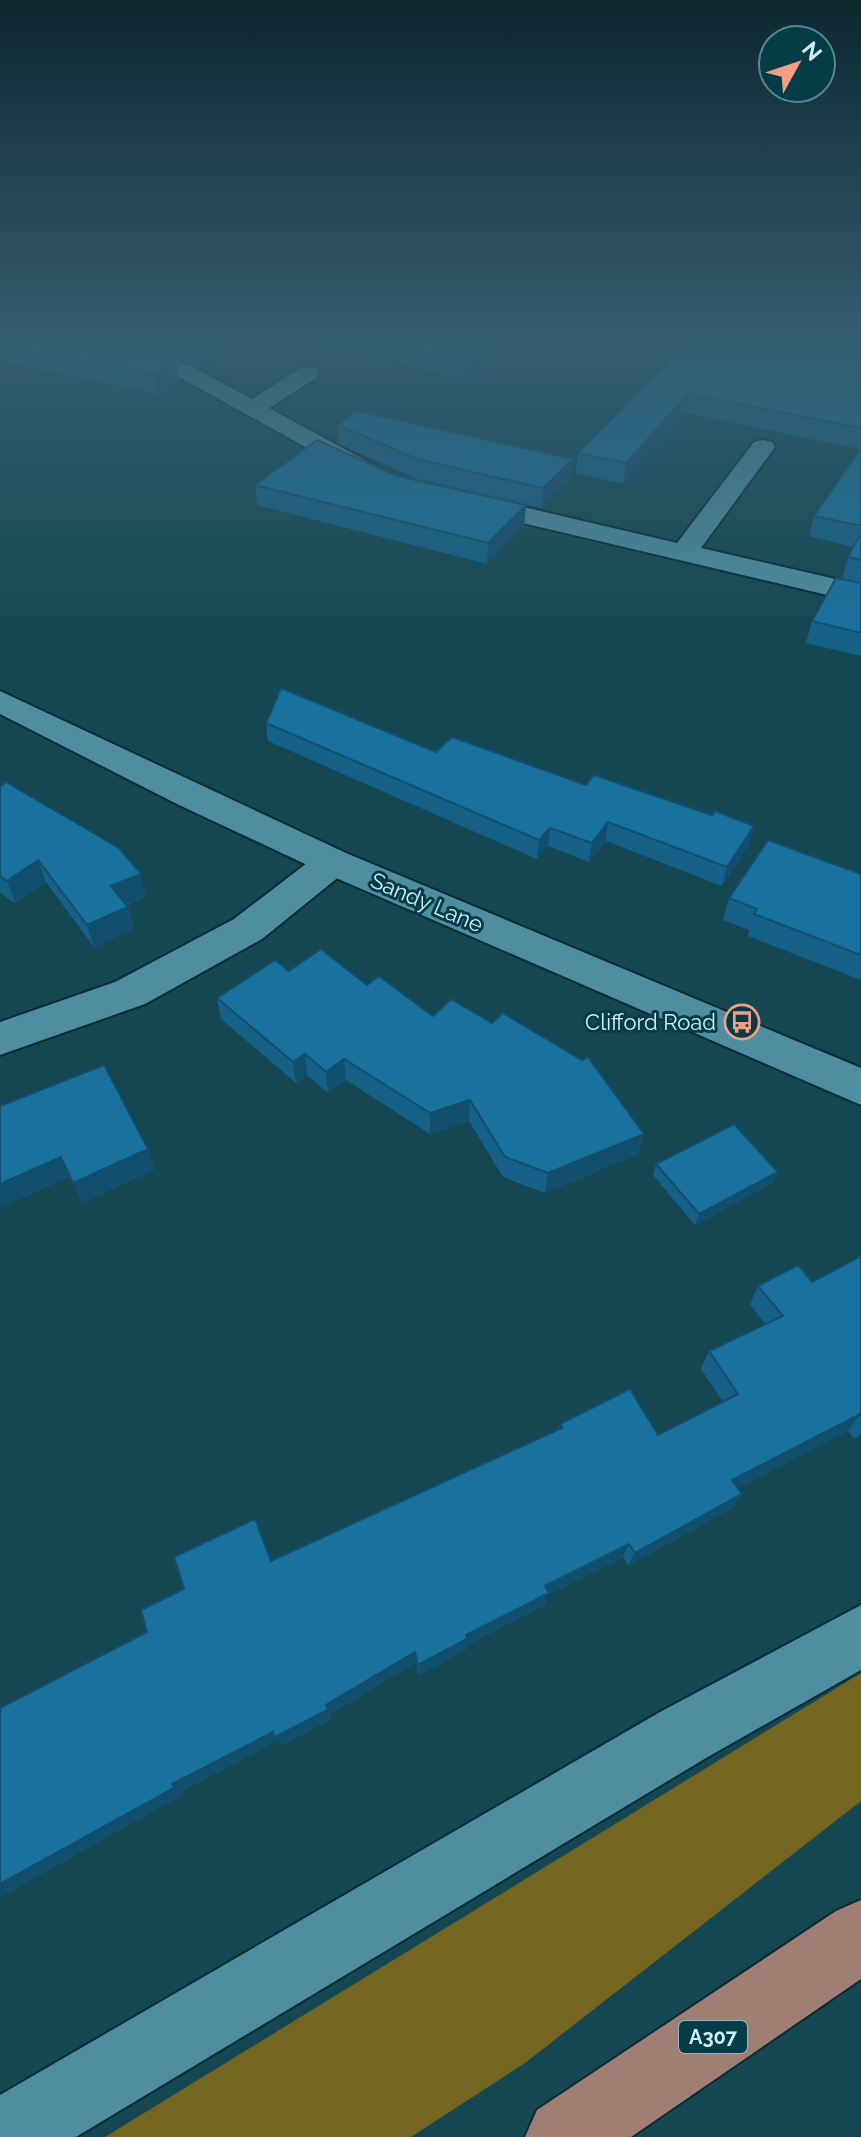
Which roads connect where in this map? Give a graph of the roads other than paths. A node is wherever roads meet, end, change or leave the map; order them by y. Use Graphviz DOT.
graph roads {
  1 [pos="301,436"];
  2 [pos="735,442"];
  3 [pos="763,447"];
  4 [pos="794,453"];
  5 [pos="394,482"];
  6 [pos="439,495"];
  7 [pos="683,554"];
  8 [pos="861,594"];
  9 [pos="0,701"];
  10 [pos="333,862"];
  11 [pos="0,1039"];
  12 [pos="861,1087"];
  13 [pos="861,1636"];
  14 [pos="861,1936"];
  15 [pos="3,2137"];
  16 [pos="564,2137"];
  1 -- 5 [label="street"];
  2 -- 3 [label="street"];
  3 -- 4 [label="street"];
  3 -- 7 [label="street"];
  6 -- 7 [label="street"];
  7 -- 8 [label="street"];
  9 -- 10 [label="street, Sandy Lane"];
  10 -- 11 [label="street"];
  10 -- 12 [label="street, Sandy Lane"];
  13 -- 15 [label="street"];
  14 -- 16 [label="main road, A307"];
}
